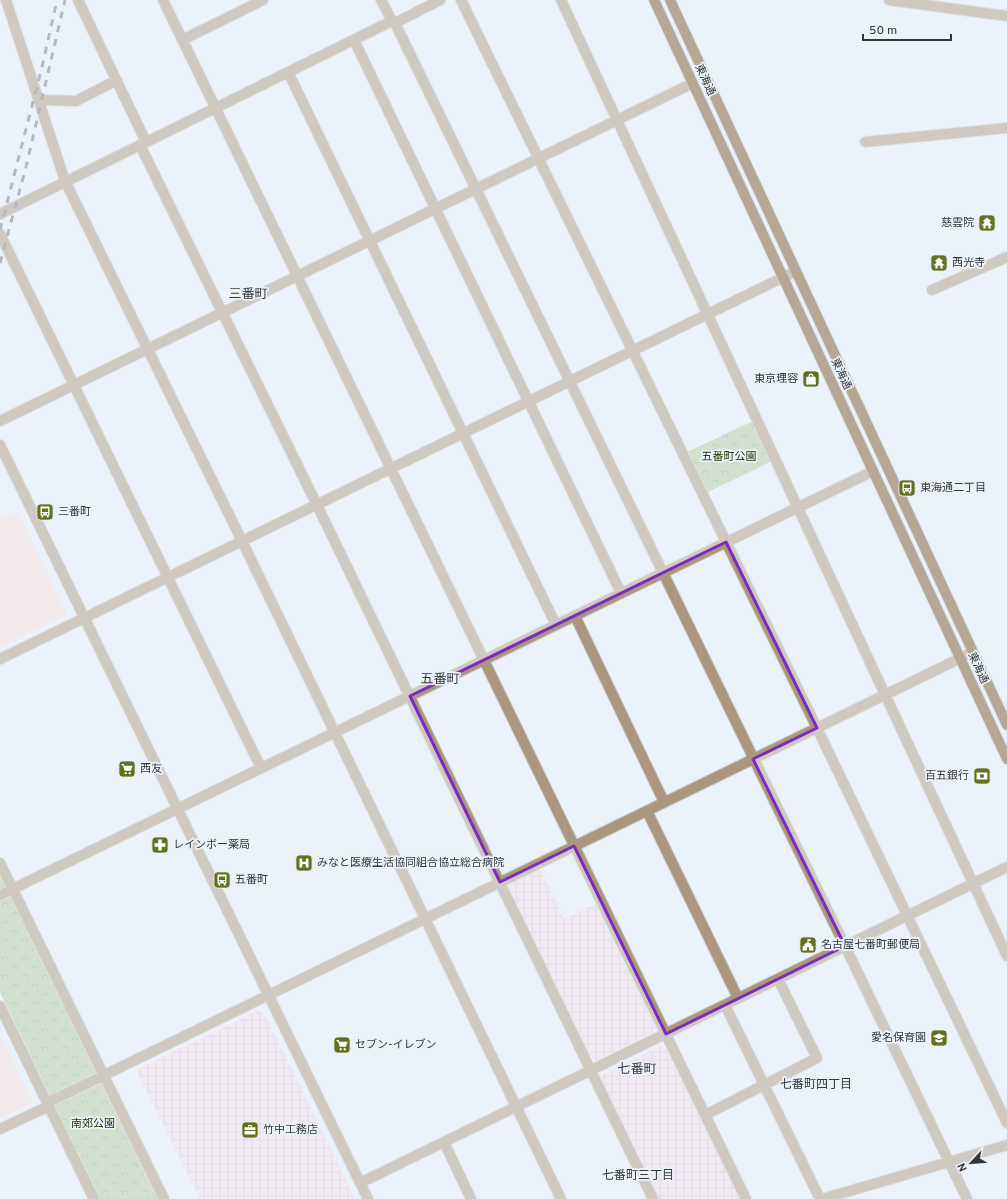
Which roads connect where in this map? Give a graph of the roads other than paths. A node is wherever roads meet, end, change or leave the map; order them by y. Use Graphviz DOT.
graph roads {
  1 [pos="78,0"];
  2 [pos="163,0"];
  3 [pos="263,0"];
  4 [pos="381,0"];
  5 [pos="440,0"];
  6 [pos="461,0"];
  7 [pos="561,0"];
  8 [pos="654,0"];
  9 [pos="670,0"];
  10 [pos="889,0"];
  11 [pos="5,8"];
  12 [pos="1007,16"];
  13 [pos="393,22"];
  14 [pos="182,40"];
  15 [pos="354,40"];
  16 [pos="288,72"];
  17 [pos="116,80"];
  18 [pos="693,83"];
  19 [pos="39,100"];
  20 [pos="215,108"];
  21 [pos="618,120"];
  22 [pos="1007,128"];
  23 [pos="865,142"];
  24 [pos="143,143"];
  25 [pos="538,159"];
  26 [pos="65,181"];
  27 [pos="476,189"];
  28 [pos="435,209"];
  29 [pos="0,214"];
  30 [pos="0,234"];
  31 [pos="370,240"];
  32 [pos="1007,257"];
  33 [pos="796,271"];
  34 [pos="297,276"];
  35 [pos="783,278"];
  36 [pos="932,290"];
  37 [pos="222,312"];
  38 [pos="708,314"];
  39 [pos="147,349"];
  40 [pos="632,351"];
  41 [pos="570,381"];
  42 [pos="74,385"];
  43 [pos="528,402"];
  44 [pos="0,421"];
  45 [pos="464,433"];
  46 [pos="0,445"];
  47 [pos="391,469"];
  48 [pos="873,471"];
  49 [pos="317,505"];
  50 [pos="798,508"];
  51 [pos="242,541"];
  52 [pos="726,542"];
  53 [pos="663,573"];
  54 [pos="168,577"];
  55 [pos="621,593"];
  56 [pos="575,616"];
  57 [pos="85,618"];
  58 [pos="556,624"];
  59 [pos="972,652"];
  60 [pos="960,658"];
  61 [pos="0,659"];
  62 [pos="484,660"];
  63 [pos="884,695"];
  64 [pos="410,696"];
  65 [pos="1007,725"];
  66 [pos="817,728"];
  67 [pos="334,732"];
  68 [pos="753,759"];
  69 [pos="1007,759"];
  70 [pos="261,768"];
  71 [pos="664,802"];
  72 [pos="177,808"];
  73 [pos="647,811"];
  74 [pos="574,846"];
  75 [pos="0,863"];
  76 [pos="1007,867"];
  77 [pos="500,882"];
  78 [pos="973,884"];
  79 [pos="13,889"];
  80 [pos="0,895"];
  81 [pos="908,916"];
  82 [pos="424,919"];
  83 [pos="845,946"];
  84 [pos="1007,956"];
  85 [pos="778,979"];
  86 [pos="268,995"];
  87 [pos="738,998"];
  88 [pos="725,1005"];
  89 [pos="0,1006"];
  90 [pos="666,1034"];
  91 [pos="591,1070"];
  92 [pos="104,1075"];
  93 [pos="764,1085"];
  94 [pos="48,1104"];
  95 [pos="516,1106"];
  96 [pos="705,1115"];
  97 [pos="1007,1123"];
  98 [pos="0,1130"];
  99 [pos="444,1142"];
  100 [pos="1007,1145"];
  101 [pos="949,1162"];
  102 [pos="360,1183"];
  103 [pos="94,1199"];
  104 [pos="164,1199"];
  105 [pos="368,1199"];
  106 [pos="471,1199"];
  107 [pos="561,1199"];
  108 [pos="653,1199"];
  109 [pos="746,1199"];
  110 [pos="821,1199"];
  111 [pos="967,1199"];
  1 -- 17 [label="street"];
  2 -- 14 [label="street"];
  3 -- 14 [label="street"];
  4 -- 13 [label="street"];
  5 -- 13 [label="street"];
  6 -- 25 [label="street"];
  7 -- 21 [label="street"];
  8 -- 18 [label="main road, 東海通"];
  9 -- 33 [label="main road, 東海通"];
  10 -- 12 [label="street"];
  11 -- 19 [label="street"];
  13 -- 15 [label="street"];
  13 -- 27 [label="street"];
  14 -- 20 [label="street"];
  15 -- 16 [label="street"];
  15 -- 28 [label="street"];
  16 -- 20 [label="street"];
  16 -- 31 [label="street"];
  17 -- 19 [label="street"];
  17 -- 24 [label="street"];
  18 -- 21 [label="street"];
  18 -- 35 [label="main road, 東海通"];
  19 -- 26 [label="street"];
  20 -- 24 [label="street"];
  20 -- 34 [label="street"];
  21 -- 25 [label="street"];
  21 -- 38 [label="street"];
  22 -- 23 [label="street"];
  24 -- 26 [label="street"];
  24 -- 37 [label="street"];
  25 -- 27 [label="street"];
  25 -- 40 [label="street"];
  26 -- 29 [label="street"];
  26 -- 39 [label="street"];
  27 -- 28 [label="street"];
  27 -- 41 [label="street"];
  28 -- 31 [label="street"];
  28 -- 43 [label="street"];
  30 -- 42 [label="street"];
  31 -- 34 [label="street"];
  31 -- 45 [label="street"];
  32 -- 36 [label="street"];
  33 -- 35 [label="street"];
  33 -- 59 [label="main road, 東海通"];
  34 -- 37 [label="street"];
  34 -- 47 [label="street"];
  35 -- 38 [label="street"];
  35 -- 48 [label="main road, 東海通"];
  37 -- 39 [label="street"];
  37 -- 49 [label="street"];
  38 -- 40 [label="street"];
  38 -- 50 [label="street"];
  39 -- 42 [label="street"];
  39 -- 51 [label="street"];
  40 -- 41 [label="street"];
  40 -- 52 [label="street"];
  41 -- 43 [label="street"];
  41 -- 53 [label="street"];
  42 -- 44 [label="street"];
  42 -- 54 [label="street"];
  43 -- 45 [label="street"];
  43 -- 55 [label="street"];
  45 -- 47 [label="street"];
  45 -- 58 [label="street"];
  46 -- 57 [label="street"];
  47 -- 49 [label="street"];
  47 -- 62 [label="street"];
  48 -- 50 [label="street"];
  48 -- 60 [label="main road, 東海通"];
  49 -- 51 [label="street"];
  49 -- 64 [label="street"];
  50 -- 52 [label="street"];
  50 -- 63 [label="street"];
  51 -- 54 [label="street"];
  51 -- 67 [label="street"];
  52 -- 53 [label="street"];
  52 -- 66 [label="street"];
  53 -- 55 [label="street"];
  53 -- 68 [label="street"];
  54 -- 57 [label="street"];
  54 -- 70 [label="street"];
  55 -- 56 [label="street"];
  56 -- 58 [label="street"];
  56 -- 71 [label="street"];
  57 -- 61 [label="street"];
  57 -- 72 [label="street"];
  58 -- 62 [label="street"];
  59 -- 60 [label="street"];
  59 -- 65 [label="main road, 東海通"];
  60 -- 63 [label="street"];
  60 -- 69 [label="main road, 東海通"];
  62 -- 64 [label="street"];
  62 -- 74 [label="street"];
  63 -- 66 [label="street"];
  63 -- 78 [label="street"];
  64 -- 67 [label="street"];
  64 -- 77 [label="street"];
  66 -- 68 [label="street"];
  66 -- 81 [label="street"];
  67 -- 70 [label="street"];
  67 -- 82 [label="street"];
  68 -- 71 [label="street"];
  68 -- 83 [label="street"];
  70 -- 72 [label="street"];
  71 -- 73 [label="street"];
  72 -- 79 [label="street"];
  72 -- 86 [label="street"];
  73 -- 74 [label="street"];
  73 -- 87 [label="street"];
  74 -- 77 [label="street"];
  74 -- 90 [label="street"];
  75 -- 79 [label="street"];
  76 -- 78 [label="street"];
  77 -- 82 [label="street"];
  77 -- 91 [label="street"];
  78 -- 81 [label="street"];
  78 -- 84 [label="street"];
  79 -- 80 [label="street"];
  79 -- 92 [label="street"];
  81 -- 83 [label="street"];
  81 -- 97 [label="street"];
  82 -- 86 [label="street"];
  82 -- 95 [label="street"];
  83 -- 85 [label="street"];
  83 -- 101 [label="street"];
  85 -- 87 [label="street"];
  85 -- 93 [label="street"];
  86 -- 92 [label="street"];
  86 -- 102 [label="street"];
  87 -- 88 [label="street"];
  88 -- 90 [label="street"];
  88 -- 93 [label="street"];
  89 -- 94 [label="street"];
  90 -- 91 [label="street"];
  90 -- 96 [label="street"];
  91 -- 95 [label="street"];
  91 -- 108 [label="street"];
  92 -- 94 [label="street"];
  92 -- 104 [label="street"];
  93 -- 96 [label="street"];
  93 -- 110 [label="street"];
  94 -- 98 [label="street"];
  94 -- 103 [label="street"];
  95 -- 99 [label="street"];
  95 -- 107 [label="street"];
  96 -- 109 [label="street"];
  99 -- 102 [label="street"];
  99 -- 106 [label="street"];
  100 -- 101 [label="street"];
  101 -- 110 [label="street"];
  101 -- 111 [label="street"];
  102 -- 105 [label="street"];
}
